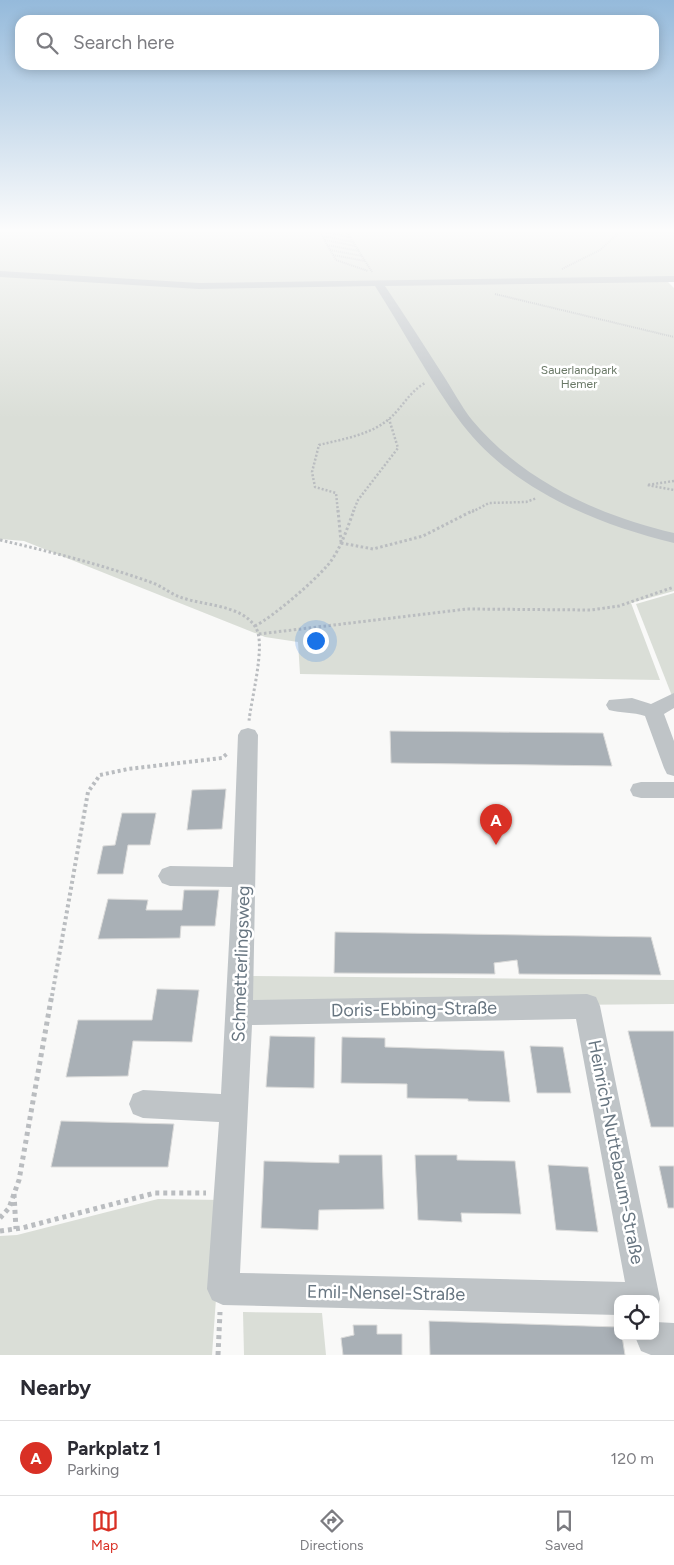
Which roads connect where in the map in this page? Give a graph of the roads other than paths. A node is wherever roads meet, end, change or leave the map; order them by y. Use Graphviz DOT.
graph roads {
  1 [pos="385,292"];
  2 [pos="674,538"];
  3 [pos="674,700"];
  4 [pos="616,705"];
  5 [pos="653,711"];
  6 [pos="248,735"];
  7 [pos="674,768"];
  8 [pos="641,790"];
  9 [pos="674,790"];
  10 [pos="170,876"];
  11 [pos="244,877"];
  12 [pos="587,1006"];
  13 [pos="240,1013"];
  14 [pos="143,1104"];
  15 [pos="234,1109"];
  16 [pos="223,1289"];
  17 [pos="643,1295"];
  18 [pos="614,1298"];
  1 -- 2 [label="street"];
  3 -- 5 [label="street"];
  4 -- 5 [label="street"];
  5 -- 7 [label="street"];
  6 -- 11 [label="street, Schmetterlingsweg"];
  8 -- 9 [label="lane"];
  10 -- 11 [label="street"];
  11 -- 13 [label="street, Schmetterlingsweg"];
  12 -- 13 [label="street, Doris-Ebbing-Straße"];
  12 -- 17 [label="street, Heinrich-Nuttebaum-Straße"];
  13 -- 15 [label="street, Schmetterlingsweg"];
  14 -- 15 [label="street"];
  15 -- 16 [label="street, Schmetterlingsweg"];
  16 -- 18 [label="street, Emil-Nensel-Straße"];
}
